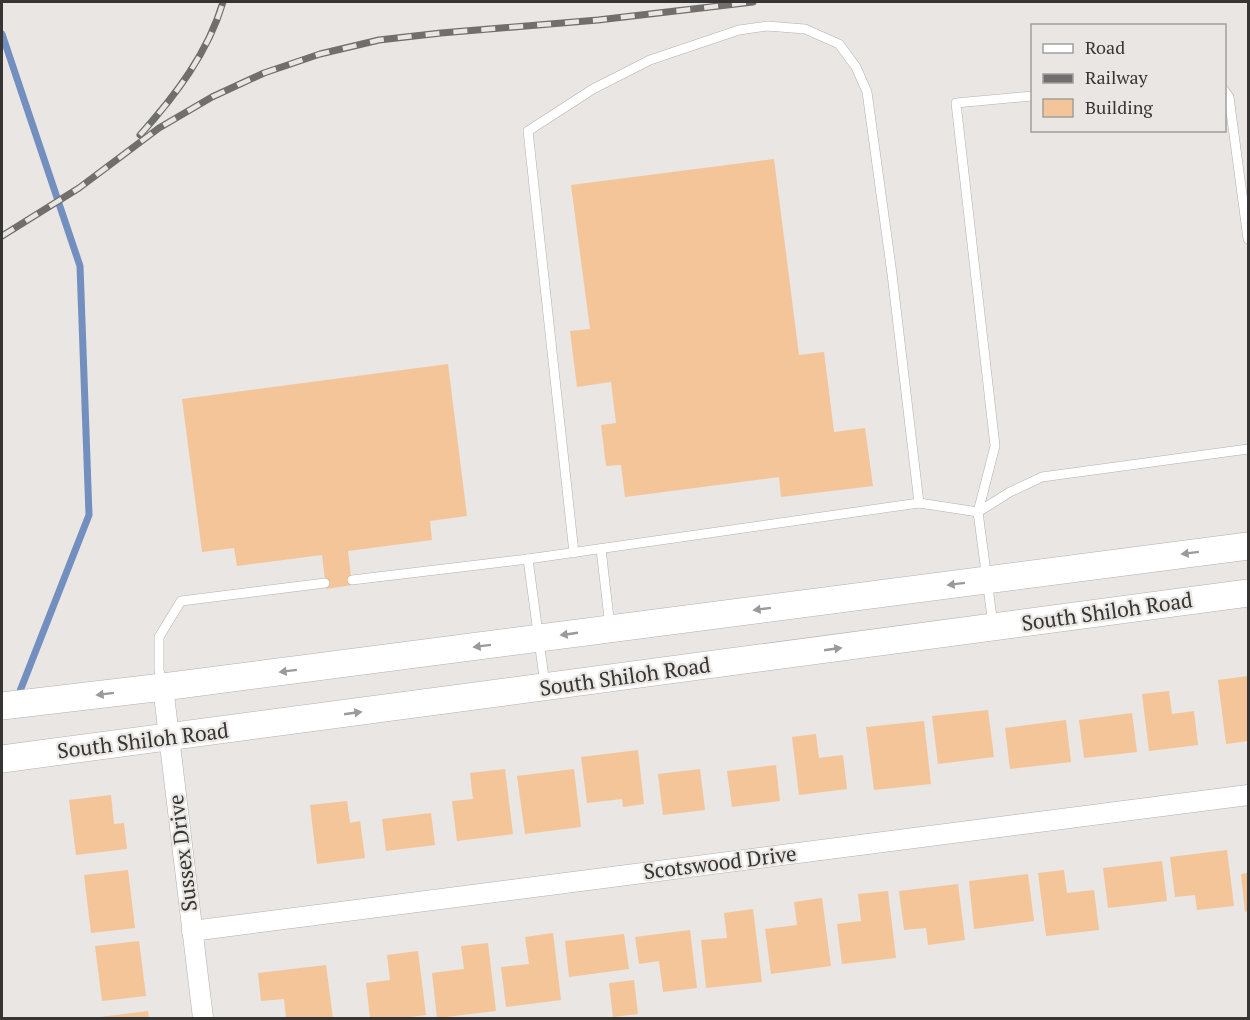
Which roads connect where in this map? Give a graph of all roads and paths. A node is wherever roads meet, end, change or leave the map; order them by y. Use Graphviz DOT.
graph roads {
  1 [pos="1226,93"];
  2 [pos="1031,96"];
  3 [pos="1248,239"];
  4 [pos="1248,449"];
  5 [pos="919,503"];
  6 [pos="978,513"];
  7 [pos="1248,546"];
  8 [pos="601,549"];
  9 [pos="574,553"];
  10 [pos="528,559"];
  11 [pos="352,580"];
  12 [pos="987,580"];
  13 [pos="325,583"];
  14 [pos="1248,593"];
  15 [pos="993,627"];
  16 [pos="610,629"];
  17 [pos="540,638"];
  18 [pos="163,687"];
  19 [pos="546,687"];
  20 [pos="2,706"];
  21 [pos="170,738"];
  22 [pos="2,759"];
  23 [pos="1248,795"];
  24 [pos="192,931"];
  25 [pos="203,1018"];
  1 -- 3 [label="lane"];
  2 -- 6 [label="lane"];
  4 -- 6 [label="lane"];
  5 -- 6 [label="lane"];
  5 -- 8 [label="lane"];
  5 -- 9 [label="lane"];
  6 -- 12 [label="lane"];
  7 -- 12 [label="main road, one-way"];
  8 -- 9 [label="lane"];
  8 -- 16 [label="lane"];
  9 -- 10 [label="lane"];
  10 -- 11 [label="lane"];
  10 -- 17 [label="lane"];
  12 -- 15 [label="lane"];
  12 -- 16 [label="main road, one-way"];
  13 -- 18 [label="lane"];
  14 -- 15 [label="main road, South Shiloh Road"];
  19 -- 15 [label="main road, South Shiloh Road, one-way"];
  16 -- 17 [label="main road, one-way"];
  17 -- 18 [label="main road, one-way"];
  17 -- 19 [label="lane"];
  18 -- 20 [label="main road, one-way"];
  18 -- 21 [label="street, Sussex Drive"];
  21 -- 19 [label="main road, South Shiloh Road, one-way"];
  21 -- 22 [label="main road, South Shiloh Road"];
  21 -- 24 [label="street, Sussex Drive"];
  23 -- 24 [label="street, Scotswood Drive"];
  24 -- 25 [label="street, Sussex Drive"];
}
